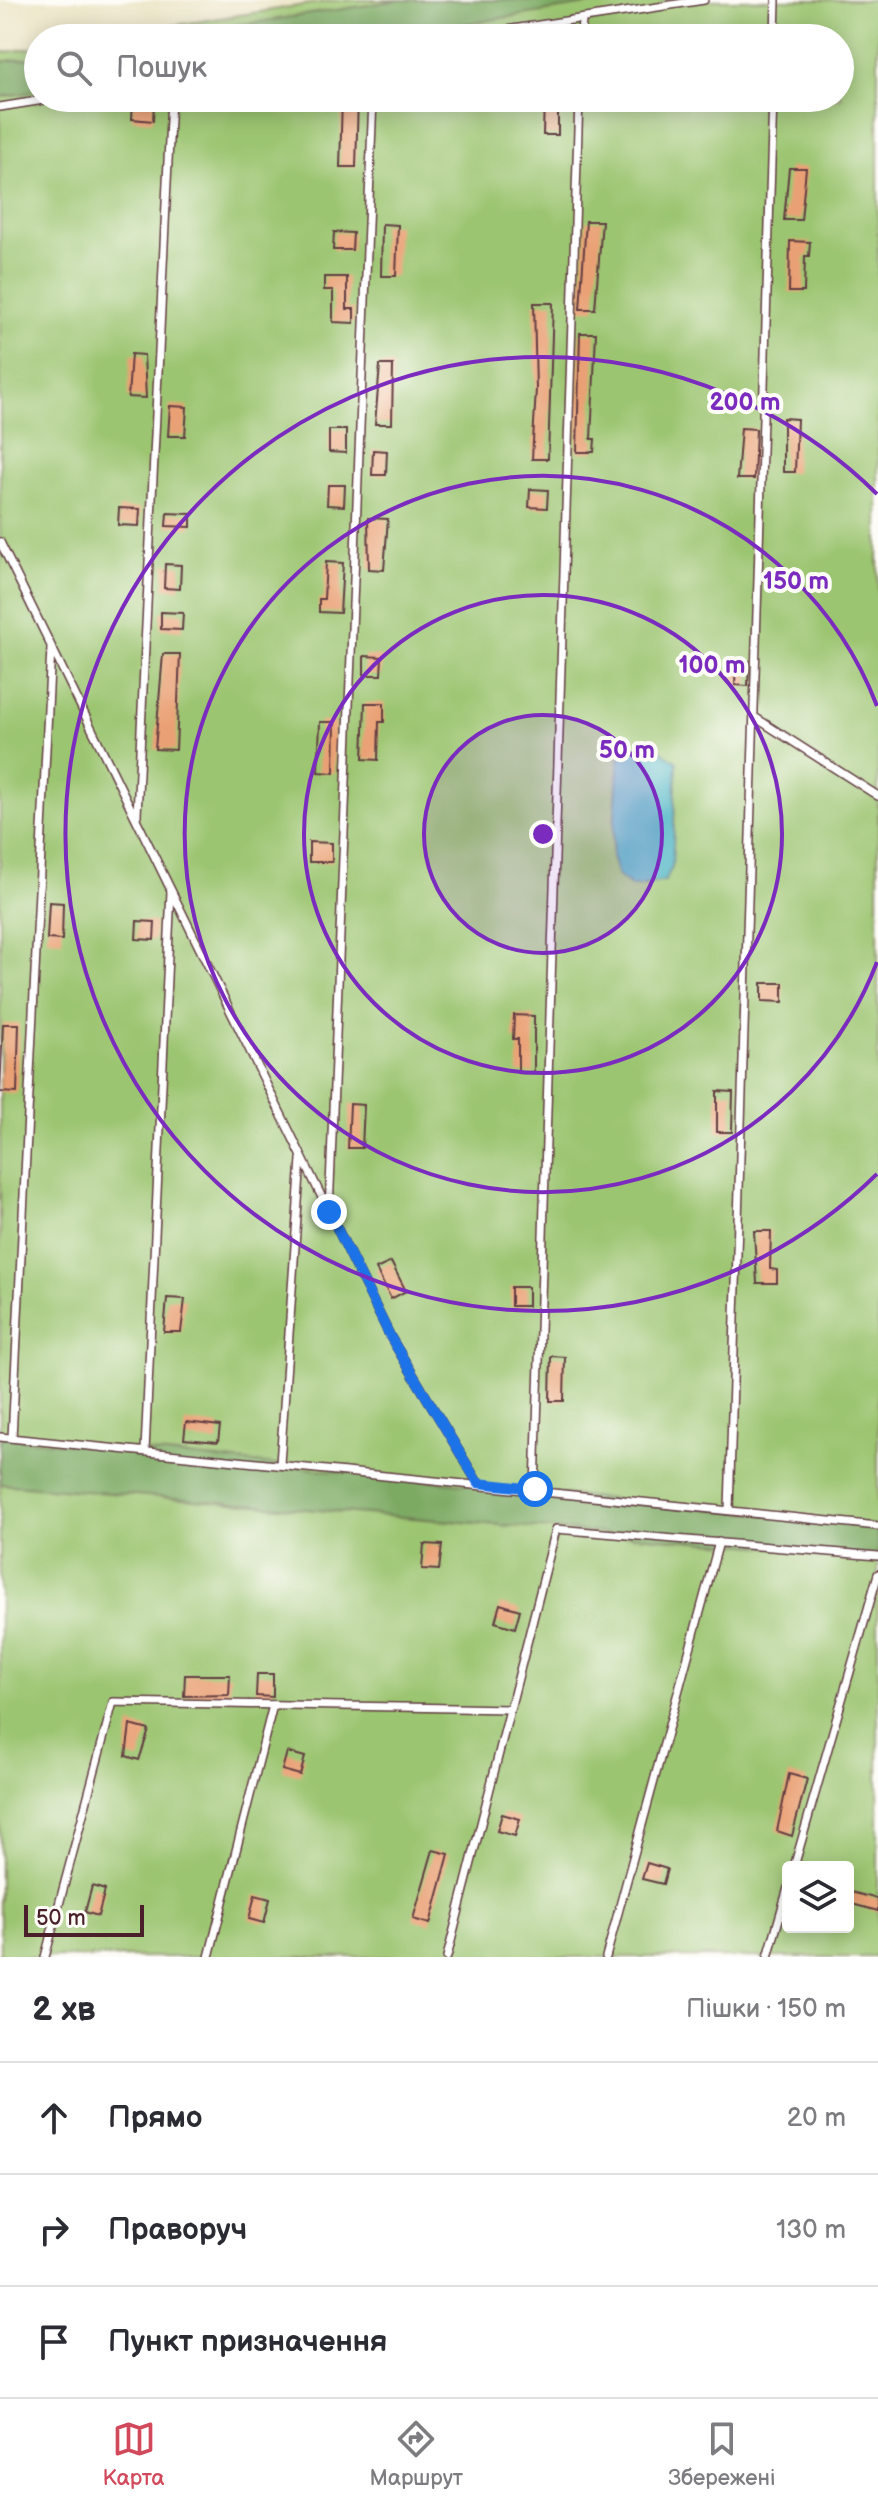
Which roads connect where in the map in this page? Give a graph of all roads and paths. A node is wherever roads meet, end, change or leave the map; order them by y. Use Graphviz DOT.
graph roads {
  1 [pos="704,0"];
  2 [pos="776,0"];
  3 [pos="582,19"];
  4 [pos="548,24"];
  5 [pos="582,24"];
  6 [pos="775,24"];
  7 [pos="24,103"];
  8 [pos="0,107"];
  9 [pos="170,112"];
  10 [pos="372,112"];
  11 [pos="579,112"];
  12 [pos="773,112"];
  13 [pos="0,542"];
  14 [pos="51,646"];
  15 [pos="756,718"];
  16 [pos="878,796"];
  17 [pos="136,819"];
  18 [pos="171,889"];
  19 [pos="302,1156"];
  20 [pos="329,1212"];
  21 [pos="0,1437"];
  22 [pos="12,1438"];
  23 [pos="145,1451"];
  24 [pos="280,1464"];
  25 [pos="478,1483"];
  26 [pos="535,1489"];
  27 [pos="729,1510"];
  28 [pos="878,1526"];
  29 [pos="719,1542"];
  30 [pos="878,1556"];
  31 [pos="878,1574"];
  32 [pos="273,1705"];
  33 [pos="510,1709"];
  34 [pos="796,1861"];
  35 [pos="782,1909"];
  36 [pos="45,1957"];
  37 [pos="209,1957"];
  38 [pos="447,1957"];
  39 [pos="606,1957"];
  40 [pos="768,1957"];
  1 -- 3 [label="lane"];
  2 -- 6 [label="lane"];
  3 -- 4 [label="lane"];
  3 -- 5 [label="lane"];
  7 -- 8 [label="lane"];
  9 -- 17 [label="lane"];
  10 -- 20 [label="lane"];
  11 -- 26 [label="lane"];
  12 -- 15 [label="lane"];
  13 -- 14 [label="lane"];
  14 -- 17 [label="lane"];
  14 -- 22 [label="lane"];
  15 -- 16 [label="lane"];
  15 -- 27 [label="lane"];
  17 -- 18 [label="lane"];
  18 -- 19 [label="lane"];
  18 -- 23 [label="lane"];
  19 -- 20 [label="lane"];
  19 -- 24 [label="lane"];
  20 -- 25 [label="lane"];
  21 -- 22 [label="lane"];
  22 -- 23 [label="lane"];
  23 -- 24 [label="lane"];
  24 -- 25 [label="lane"];
  25 -- 26 [label="lane"];
  26 -- 27 [label="lane"];
  27 -- 28 [label="lane"];
  29 -- 30 [label="lane"];
  29 -- 33 [label="lane"];
  29 -- 39 [label="lane"];
  31 -- 34 [label="lane"];
  32 -- 33 [label="lane"];
  32 -- 36 [label="lane"];
  32 -- 37 [label="lane"];
  33 -- 38 [label="lane"];
  35 -- 40 [label="lane"];
}
